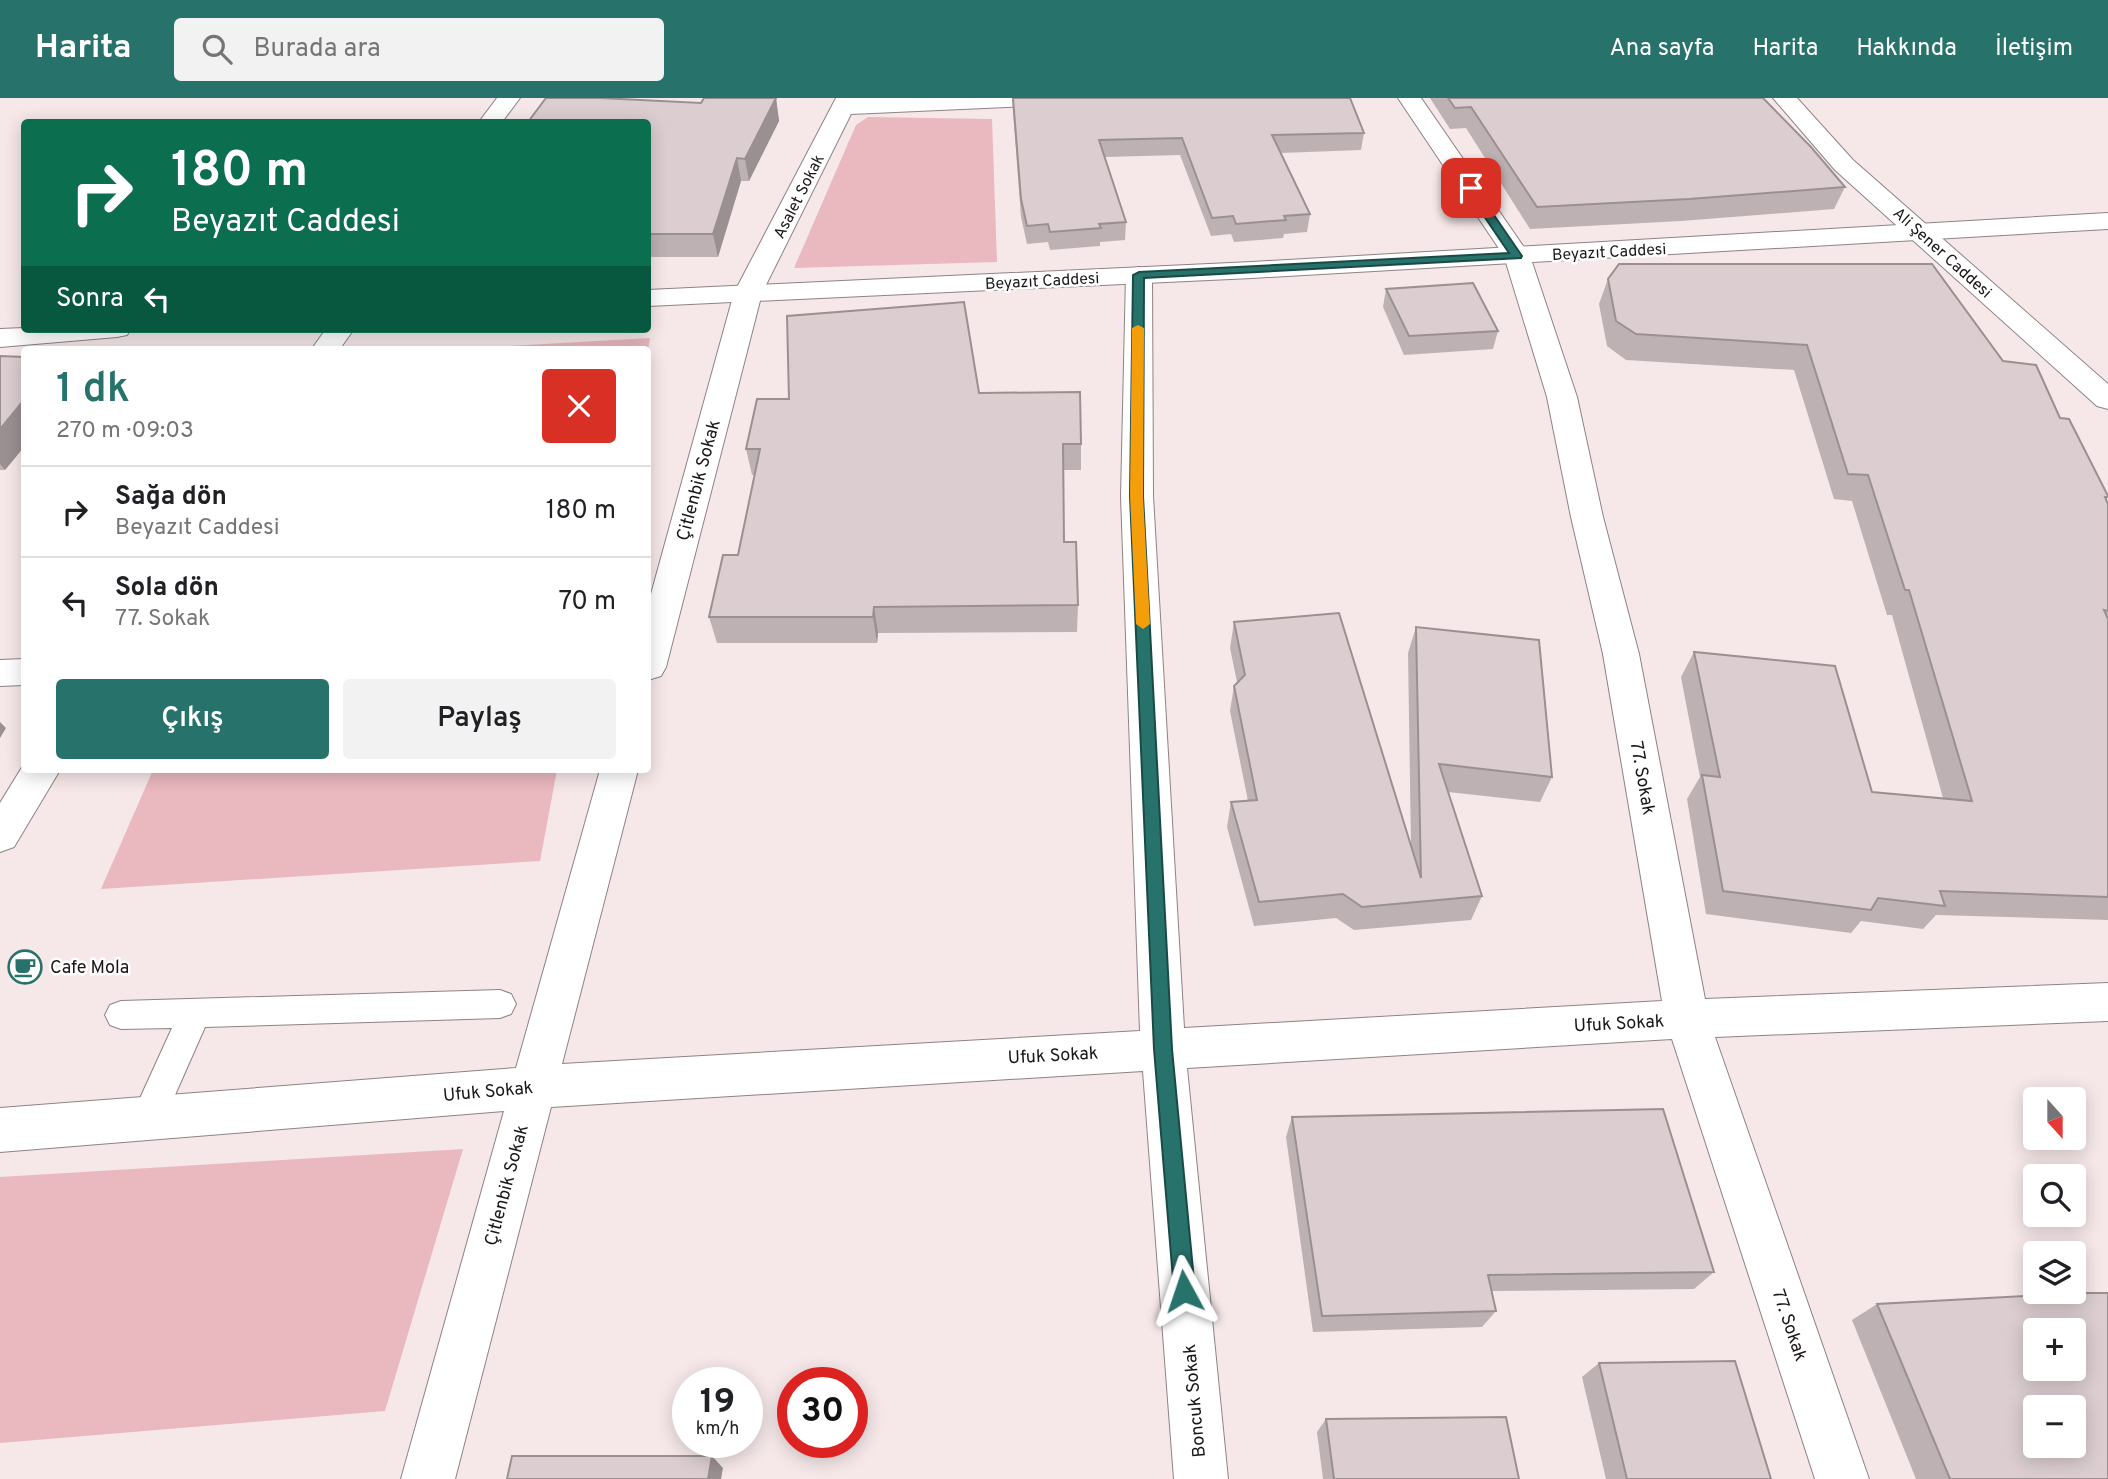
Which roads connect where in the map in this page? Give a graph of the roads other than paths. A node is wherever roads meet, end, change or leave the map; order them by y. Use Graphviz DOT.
graph roads {
  1 [pos="509,98"];
  2 [pos="1049,98"];
  3 [pos="1409,98"];
  4 [pos="1784,98"];
  5 [pos="845,102"];
  6 [pos="492,119"];
  7 [pos="2108,221"];
  8 [pos="1922,234"];
  9 [pos="1517,256"];
  10 [pos="1139,275"];
  11 [pos="748,293"];
  12 [pos="651,298"];
  13 [pos="65,333"];
  14 [pos="0,338"];
  15 [pos="2108,400"];
  16 [pos="651,656"];
  17 [pos="21,672"];
  18 [pos="0,673"];
  19 [pos="39,773"];
  20 [pos="618,773"];
  21 [pos="0,836"];
  22 [pos="2108,1002"];
  23 [pos="500,1004"];
  24 [pos="195,1013"];
  25 [pos="121,1015"];
  26 [pos="1686,1019"];
  27 [pos="1163,1049"];
  28 [pos="532,1087"];
  29 [pos="148,1118"];
  30 [pos="0,1130"];
  31 [pos="428,1479"];
  32 [pos="1201,1479"];
  33 [pos="1842,1479"];
  1 -- 6 [label="street"];
  2 -- 5 [label="street"];
  3 -- 9 [label="street, 77. Sokak"];
  4 -- 8 [label="street, Ali Şener Caddesi"];
  5 -- 11 [label="street, Asalet Sokak"];
  7 -- 8 [label="street, Beyazıt Caddesi"];
  8 -- 9 [label="street, Beyazıt Caddesi"];
  8 -- 15 [label="street, Ali Şener Caddesi"];
  9 -- 10 [label="street, Beyazıt Caddesi"];
  9 -- 26 [label="street, 77. Sokak"];
  10 -- 11 [label="street, Beyazıt Caddesi"];
  10 -- 27 [label="street, Boncuk Sokak"];
  11 -- 12 [label="street, Beyazıt Caddesi"];
  11 -- 16 [label="street, Çitlenbik Sokak"];
  13 -- 14 [label="street"];
  17 -- 18 [label="street"];
  19 -- 21 [label="street"];
  20 -- 28 [label="street, Çitlenbik Sokak"];
  22 -- 26 [label="street, Ufuk Sokak"];
  23 -- 24 [label="lane"];
  24 -- 25 [label="lane"];
  24 -- 29 [label="lane"];
  26 -- 27 [label="street, Ufuk Sokak"];
  26 -- 33 [label="street, 77. Sokak"];
  27 -- 28 [label="street, Ufuk Sokak"];
  27 -- 32 [label="street, Boncuk Sokak"];
  28 -- 29 [label="street, Ufuk Sokak"];
  28 -- 31 [label="street, Çitlenbik Sokak"];
  29 -- 30 [label="street, Ufuk Sokak"];
}
